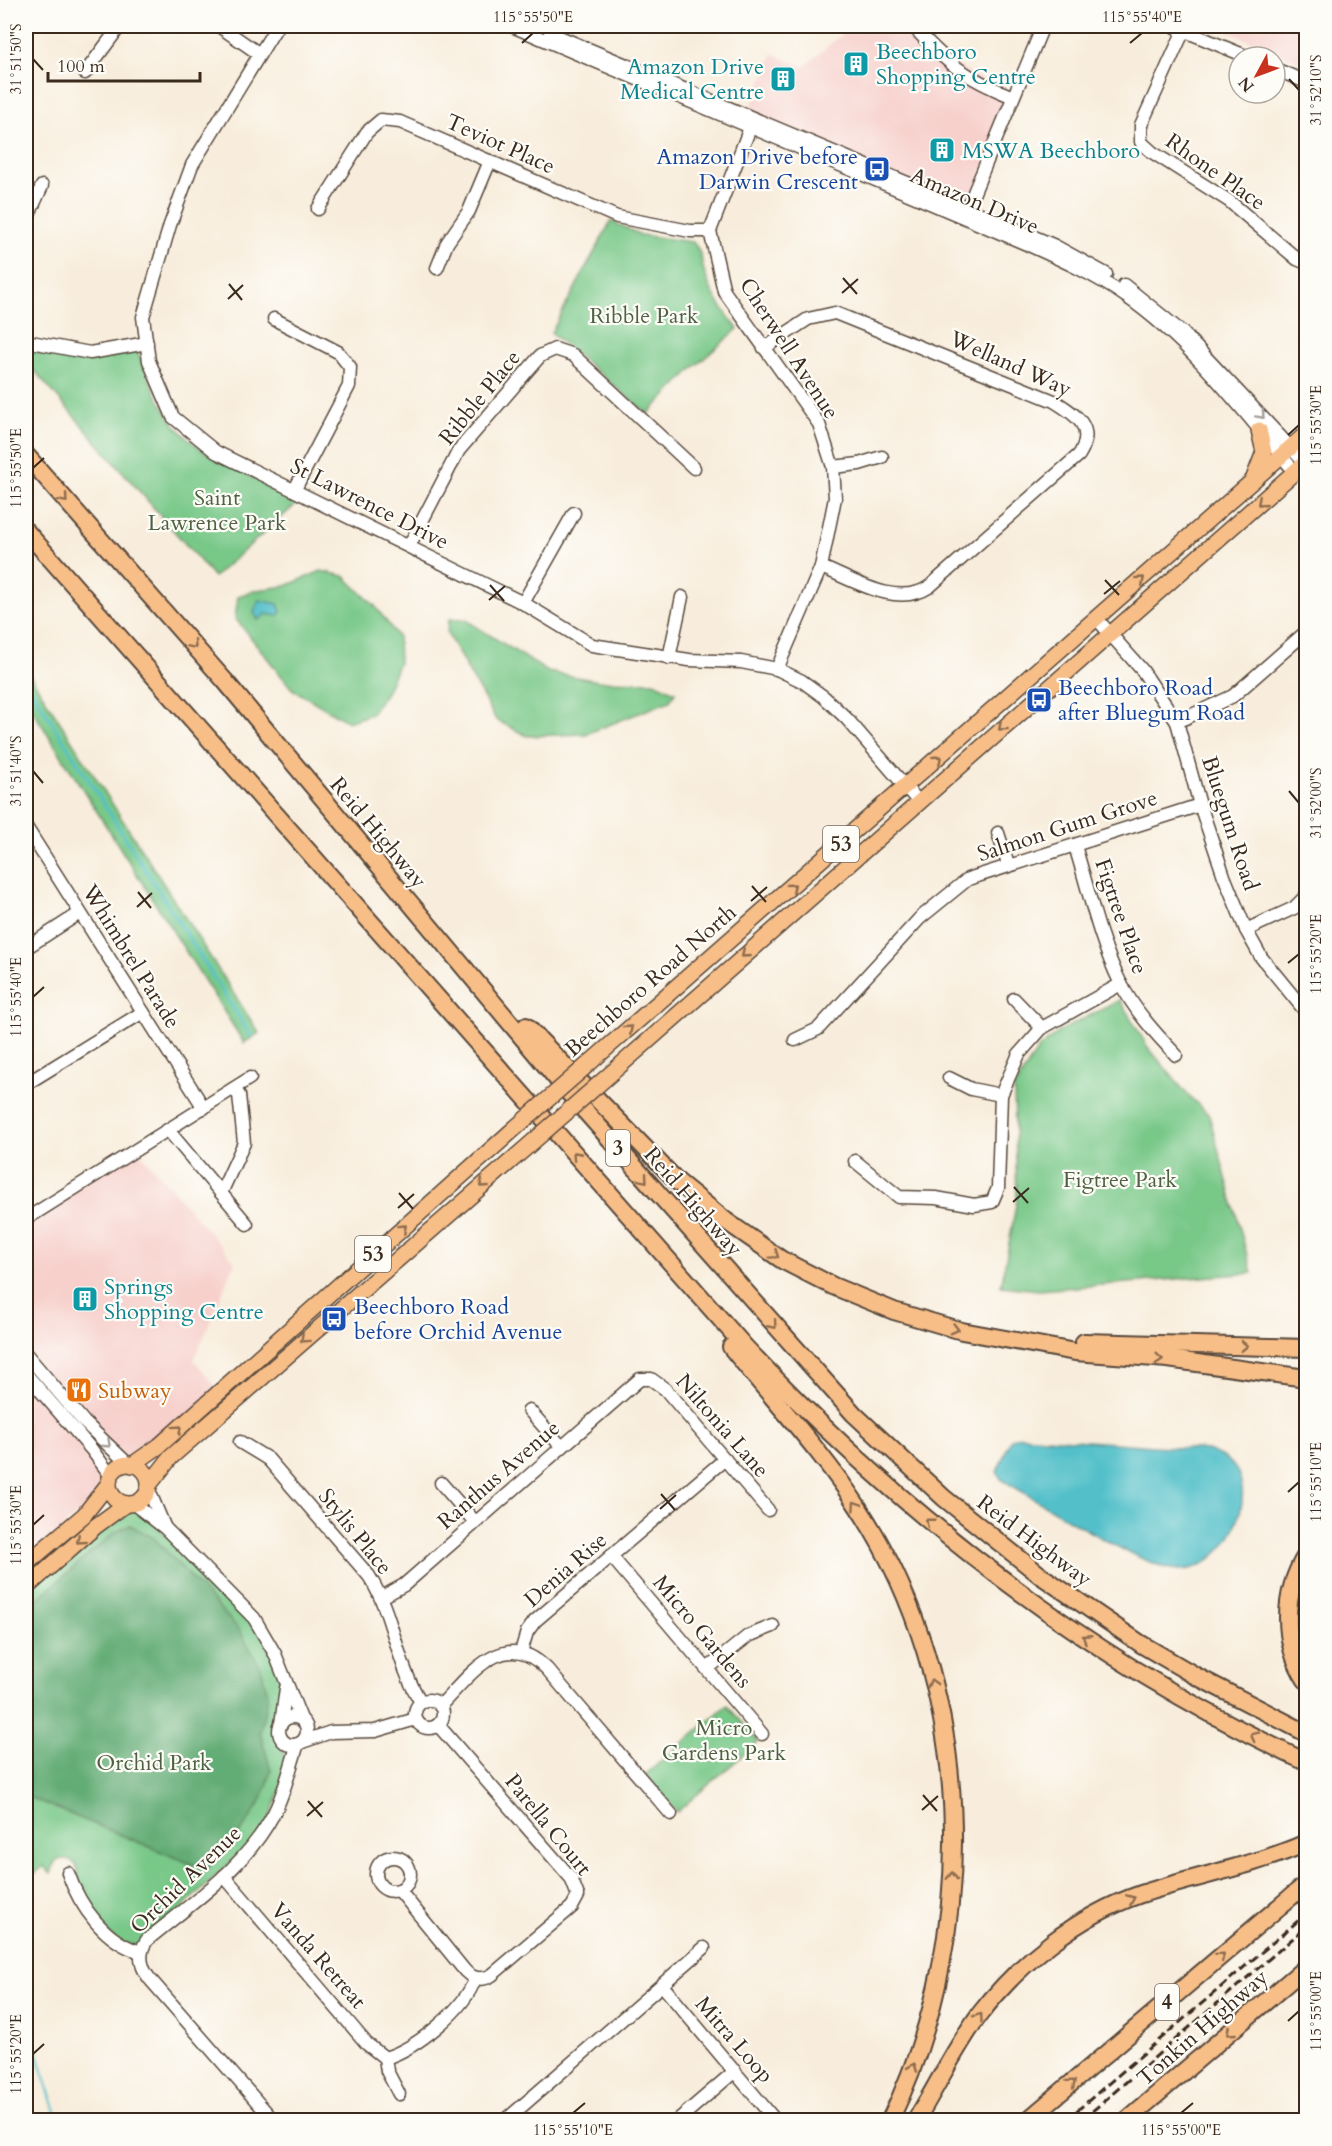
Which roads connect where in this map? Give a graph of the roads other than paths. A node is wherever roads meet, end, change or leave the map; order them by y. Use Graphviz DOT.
graph roads {
  1 [pos="120,26"];
  2 [pos="219,26"];
  3 [pos="277,26"];
  4 [pos="512,26"];
  5 [pos="532,26"];
  6 [pos="913,26"];
  7 [pos="1043,26"];
  8 [pos="1178,28"];
  9 [pos="1227,48"];
  10 [pos="258,53"];
  11 [pos="85,73"];
  12 [pos="1287,74"];
  13 [pos="1306,82"];
  14 [pos="1013,97"];
  15 [pos="752,123"];
  16 [pos="490,161"];
  17 [pos="42,186"];
  18 [pos="318,209"];
  19 [pos="965,213"];
  20 [pos="26,221"];
  21 [pos="710,231"];
  22 [pos="1306,263"];
  23 [pos="437,268"];
  24 [pos="274,319"];
  25 [pos="26,341"];
  26 [pos="147,343"];
  27 [pos="764,348"];
  28 [pos="1259,430"];
  29 [pos="1306,434"];
  30 [pos="1286,452"];
  31 [pos="26,455"];
  32 [pos="882,457"];
  33 [pos="1302,466"];
  34 [pos="833,467"];
  35 [pos="694,468"];
  36 [pos="1251,483"];
  37 [pos="295,489"];
  38 [pos="574,513"];
  39 [pos="26,531"];
  40 [pos="409,546"];
  41 [pos="821,567"];
  42 [pos="681,597"];
  43 [pos="523,603"];
  44 [pos="1097,619"];
  45 [pos="1306,632"];
  46 [pos="1108,633"];
  47 [pos="669,657"];
  48 [pos="777,669"];
  49 [pos="1177,722"];
  50 [pos="296,767"];
  51 [pos="906,787"];
  52 [pos="918,801"];
  53 [pos="1200,805"];
  54 [pos="26,828"];
  55 [pos="998,833"];
  56 [pos="1075,846"];
  57 [pos="1008,864"];
  58 [pos="1306,896"];
  59 [pos="80,913"];
  60 [pos="1246,930"];
  61 [pos="26,948"];
  62 [pos="1121,984"];
  63 [pos="1014,999"];
  64 [pos="143,1012"];
  65 [pos="1306,1012"];
  66 [pos="1042,1028"];
  67 [pos="795,1040"];
  68 [pos="1176,1055"];
  69 [pos="250,1078"];
  70 [pos="949,1078"];
  71 [pos="26,1084"];
  72 [pos="233,1089"];
  73 [pos="1001,1095"];
  74 [pos="204,1108"];
  75 [pos="168,1130"];
  76 [pos="855,1161"];
  77 [pos="608,1191"];
  78 [pos="221,1193"];
  79 [pos="26,1219"];
  80 [pos="247,1224"];
  81 [pos="1017,1341"];
  82 [pos="1306,1348"];
  83 [pos="26,1354"];
  84 [pos="26,1374"];
  85 [pos="1306,1378"];
  86 [pos="640,1379"];
  87 [pos="530,1410"];
  88 [pos="84,1422"];
  89 [pos="240,1442"];
  90 [pos="88,1446"];
  91 [pos="561,1446"];
  92 [pos="725,1459"];
  93 [pos="130,1465"];
  94 [pos="110,1480"];
  95 [pos="441,1483"];
  96 [pos="149,1486"];
  97 [pos="130,1504"];
  98 [pos="768,1510"];
  99 [pos="475,1522"];
  100 [pos="165,1528"];
  101 [pos="1306,1555"];
  102 [pos="611,1556"];
  103 [pos="26,1564"];
  104 [pos="26,1588"];
  105 [pos="382,1597"];
  106 [pos="773,1626"];
  107 [pos="521,1652"];
  108 [pos="707,1669"];
  109 [pos="1306,1680"];
  110 [pos="286,1687"];
  111 [pos="421,1702"];
  112 [pos="440,1706"];
  113 [pos="416,1719"];
  114 [pos="303,1721"];
  115 [pos="281,1724"];
  116 [pos="438,1725"];
  117 [pos="331,1732"];
  118 [pos="1306,1733"];
  119 [pos="762,1734"];
  120 [pos="283,1740"];
  121 [pos="300,1743"];
  122 [pos="1302,1760"];
  123 [pos="288,1770"];
  124 [pos="671,1814"];
  125 [pos="1306,1843"];
  126 [pos="68,1873"];
  127 [pos="224,1876"];
  128 [pos="1306,1884"];
  129 [pos="399,1890"];
  130 [pos="704,1948"];
  131 [pos="141,1952"];
  132 [pos="1306,1967"];
  133 [pos="475,1978"];
  134 [pos="662,1985"];
  135 [pos="385,2058"];
  136 [pos="735,2071"];
  137 [pos="399,2094"];
  138 [pos="273,2121"];
  139 [pos="506,2121"];
  140 [pos="678,2121"];
  141 [pos="775,2121"];
  142 [pos="890,2121"];
  143 [pos="916,2121"];
  144 [pos="1028,2121"];
  145 [pos="1127,2121"];
  1 -- 11 [label="street"];
  2 -- 10 [label="street"];
  3 -- 10 [label="street, St Lawrence Drive"];
  4 -- 15 [label="street, Amazon Drive"];
  5 -- 15 [label="street, Amazon Drive"];
  6 -- 14 [label="street"];
  7 -- 14 [label="street"];
  8 -- 9 [label="street"];
  8 -- 22 [label="street, Rhone Place"];
  10 -- 26 [label="street, St Lawrence Drive"];
  12 -- 13 [label="street"];
  14 -- 19 [label="street"];
  15 -- 19 [label="street, Amazon Drive"];
  15 -- 21 [label="street"];
  16 -- 18 [label="street, Teviot Place"];
  16 -- 21 [label="street, Teviot Place"];
  16 -- 23 [label="street"];
  17 -- 20 [label="street"];
  19 -- 28 [label="street, Amazon Drive"];
  19 -- 30 [label="street, Amazon Drive, one-way"];
  21 -- 27 [label="street, Cherwell Avenue"];
  24 -- 37 [label="street"];
  25 -- 26 [label="street"];
  26 -- 37 [label="street, St Lawrence Drive"];
  27 -- 34 [label="street, Cherwell Avenue"];
  27 -- 41 [label="street, Welland Way"];
  28 -- 30 [label="street, Amazon Drive"];
  28 -- 36 [label="main road"];
  29 -- 30 [label="main road, Beechboro Road North / 53"];
  30 -- 33 [label="street, Amazon Drive"];
  30 -- 36 [label="main road, Beechboro Road North / 53"];
  31 -- 50 [label="highway, Reid Highway / 3, one-way"];
  32 -- 34 [label="street"];
  33 -- 46 [label="main road, Beechboro Road North / 53, one-way"];
  34 -- 41 [label="street, Cherwell Avenue"];
  35 -- 40 [label="street, Ribble Place"];
  44 -- 36 [label="main road, Beechboro Road North / 53, one-way"];
  37 -- 40 [label="street, St Lawrence Drive"];
  38 -- 43 [label="street"];
  77 -- 39 [label="highway, 3, one-way"];
  40 -- 43 [label="street, St Lawrence Drive"];
  41 -- 48 [label="street, Cherwell Avenue"];
  42 -- 47 [label="street"];
  43 -- 47 [label="street, St Lawrence Drive"];
  44 -- 46 [label="street, Bluegum Road"];
  51 -- 44 [label="main road, Beechboro Road North / 53, one-way"];
  45 -- 49 [label="street"];
  46 -- 49 [label="street, Bluegum Road"];
  46 -- 52 [label="main road, Beechboro Road North / 53, one-way"];
  47 -- 48 [label="street, St Lawrence Drive"];
  48 -- 51 [label="street, St Lawrence Drive"];
  49 -- 53 [label="street, Bluegum Road"];
  50 -- 81 [label="highway, one-way"];
  50 -- 118 [label="highway, Reid Highway / 3, one-way"];
  51 -- 52 [label="street, St Lawrence Drive"];
  93 -- 51 [label="main road, Beechboro Road North / 53, one-way, bridge"];
  52 -- 96 [label="main road, Beechboro Road North / 53, one-way, bridge"];
  53 -- 56 [label="street, Salmon Gum Grove"];
  53 -- 60 [label="street, Bluegum Road"];
  54 -- 59 [label="street, Whimbrel Parade"];
  55 -- 57 [label="street"];
  56 -- 57 [label="street, Salmon Gum Grove"];
  56 -- 62 [label="street, Figtree Place"];
  57 -- 67 [label="street, Salmon Gum Grove"];
  58 -- 60 [label="street"];
  59 -- 61 [label="street"];
  59 -- 64 [label="street, Whimbrel Parade"];
  60 -- 65 [label="street, Bluegum Road"];
  62 -- 66 [label="street"];
  62 -- 68 [label="street, Figtree Place"];
  63 -- 66 [label="street"];
  64 -- 71 [label="street"];
  64 -- 74 [label="street, Whimbrel Parade"];
  66 -- 73 [label="street"];
  69 -- 72 [label="street"];
  70 -- 73 [label="street"];
  72 -- 74 [label="street"];
  72 -- 78 [label="street"];
  73 -- 76 [label="street"];
  74 -- 75 [label="street"];
  75 -- 78 [label="street"];
  75 -- 79 [label="street"];
  122 -- 77 [label="highway, 3, one-way"];
  142 -- 77 [label="highway, one-way"];
  78 -- 80 [label="street"];
  81 -- 82 [label="highway, one-way"];
  81 -- 85 [label="highway, one-way"];
  83 -- 88 [label="street"];
  84 -- 90 [label="street"];
  86 -- 91 [label="street, Ranthus Avenue"];
  86 -- 92 [label="street, Niltonia Lane"];
  87 -- 91 [label="street"];
  88 -- 90 [label="street"];
  88 -- 93 [label="street, one-way"];
  89 -- 105 [label="street, Stylis Place"];
  90 -- 94 [label="street"];
  91 -- 99 [label="street, Ranthus Avenue"];
  92 -- 98 [label="street, Niltonia Lane"];
  92 -- 102 [label="street, Denia Rise"];
  93 -- 94 [label="main road, 53"];
  93 -- 96 [label="main road"];
  94 -- 97 [label="main road"];
  94 -- 103 [label="main road, 53"];
  95 -- 99 [label="street"];
  96 -- 97 [label="main road, 53"];
  96 -- 100 [label="street"];
  97 -- 100 [label="street"];
  97 -- 104 [label="main road, 53, one-way"];
  99 -- 105 [label="street, Ranthus Avenue"];
  100 -- 110 [label="street"];
  101 -- 109 [label="highway"];
  102 -- 107 [label="street, Denia Rise"];
  102 -- 108 [label="street, Micro Gardens"];
  105 -- 111 [label="street, Stylis Place"];
  106 -- 108 [label="street"];
  107 -- 112 [label="street"];
  107 -- 124 [label="street"];
  108 -- 119 [label="street, Micro Gardens"];
  110 -- 114 [label="street"];
  110 -- 115 [label="street"];
  111 -- 112 [label="street"];
  111 -- 113 [label="street"];
  112 -- 116 [label="street"];
  113 -- 116 [label="street"];
  113 -- 117 [label="street"];
  114 -- 115 [label="street"];
  114 -- 117 [label="street"];
  114 -- 121 [label="street"];
  115 -- 120 [label="street"];
  116 -- 133 [label="street, Parella Court"];
  117 -- 121 [label="street"];
  120 -- 121 [label="street"];
  120 -- 123 [label="street, Orchid Avenue"];
  121 -- 123 [label="street, Orchid Avenue"];
  123 -- 127 [label="street, Orchid Avenue"];
  143 -- 125 [label="highway, one-way"];
  126 -- 131 [label="street"];
  127 -- 131 [label="street, Orchid Avenue"];
  127 -- 135 [label="street, Vanda Retreat"];
  144 -- 128 [label="highway, Tonkin Highway / 4, one-way"];
  129 -- 133 [label="street"];
  130 -- 134 [label="street"];
  131 -- 138 [label="street, Orchid Avenue"];
  132 -- 145 [label="highway, Tonkin Highway, one-way"];
  133 -- 135 [label="street"];
  134 -- 136 [label="street, Mitra Loop"];
  134 -- 139 [label="street"];
  135 -- 137 [label="street"];
  136 -- 140 [label="street"];
  136 -- 141 [label="street, Mitra Loop"];
}
